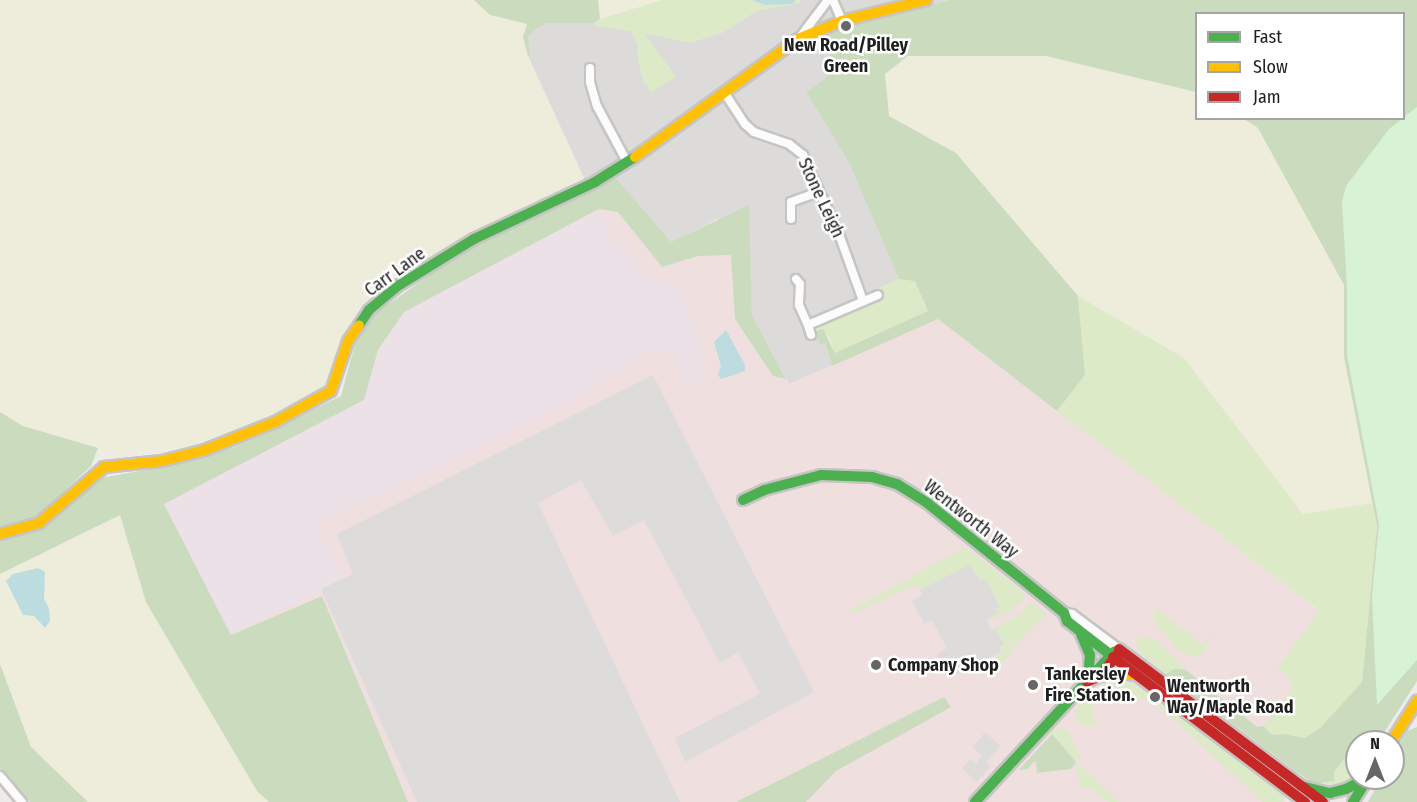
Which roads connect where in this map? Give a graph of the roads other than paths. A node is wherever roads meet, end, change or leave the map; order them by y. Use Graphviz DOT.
graph roads {
  1 [pos="828,0"];
  2 [pos="833,0"];
  3 [pos="920,1"];
  4 [pos="842,21"];
  5 [pos="798,39"];
  6 [pos="590,68"];
  7 [pos="726,95"];
  8 [pos="627,162"];
  9 [pos="818,192"];
  10 [pos="791,219"];
  11 [pos="796,279"];
  12 [pos="878,295"];
  13 [pos="864,302"];
  14 [pos="808,325"];
  15 [pos="811,335"];
  16 [pos="743,500"];
  17 [pos="0,534"];
  18 [pos="1064,613"];
  19 [pos="1079,631"];
  20 [pos="1115,654"];
  21 [pos="1100,676"];
  22 [pos="1140,676"];
  23 [pos="1087,683"];
  24 [pos="1417,701"];
  25 [pos="1399,730"];
  26 [pos="0,776"];
  27 [pos="1301,786"];
  28 [pos="1345,789"];
  29 [pos="22,802"];
  30 [pos="975,802"];
  31 [pos="1305,802"];
  32 [pos="1323,802"];
  1 -- 5 [label="street, Carr Lane"];
  2 -- 4 [label="street"];
  3 -- 4 [label="main road, Carr Lane"];
  4 -- 5 [label="main road, Carr Lane"];
  5 -- 7 [label="main road, Carr Lane"];
  6 -- 8 [label="street"];
  7 -- 8 [label="main road, Carr Lane"];
  7 -- 9 [label="street, Stone Leigh"];
  8 -- 17 [label="main road, Carr Lane"];
  9 -- 10 [label="street"];
  9 -- 13 [label="street, Stone Leigh"];
  11 -- 14 [label="street"];
  12 -- 13 [label="street"];
  13 -- 14 [label="street"];
  14 -- 15 [label="street"];
  16 -- 18 [label="main road, Wentworth Way"];
  18 -- 19 [label="main road, Wentworth Way"];
  18 -- 20 [label="street, Wentworth Way"];
  19 -- 20 [label="main road, Wentworth Way"];
  19 -- 23 [label="main road"];
  20 -- 21 [label="main road"];
  20 -- 22 [label="main road, Wentworth Way"];
  20 -- 23 [label="main road"];
  20 -- 27 [label="main road, Wentworth Way"];
  21 -- 22 [label="main road"];
  21 -- 23 [label="main road"];
  22 -- 31 [label="main road, Wentworth Way"];
  23 -- 30 [label="main road"];
  24 -- 25 [label="main road"];
  26 -- 29 [label="street"];
  27 -- 28 [label="main road"];
  27 -- 32 [label="main road, Wentworth Way"];
}
